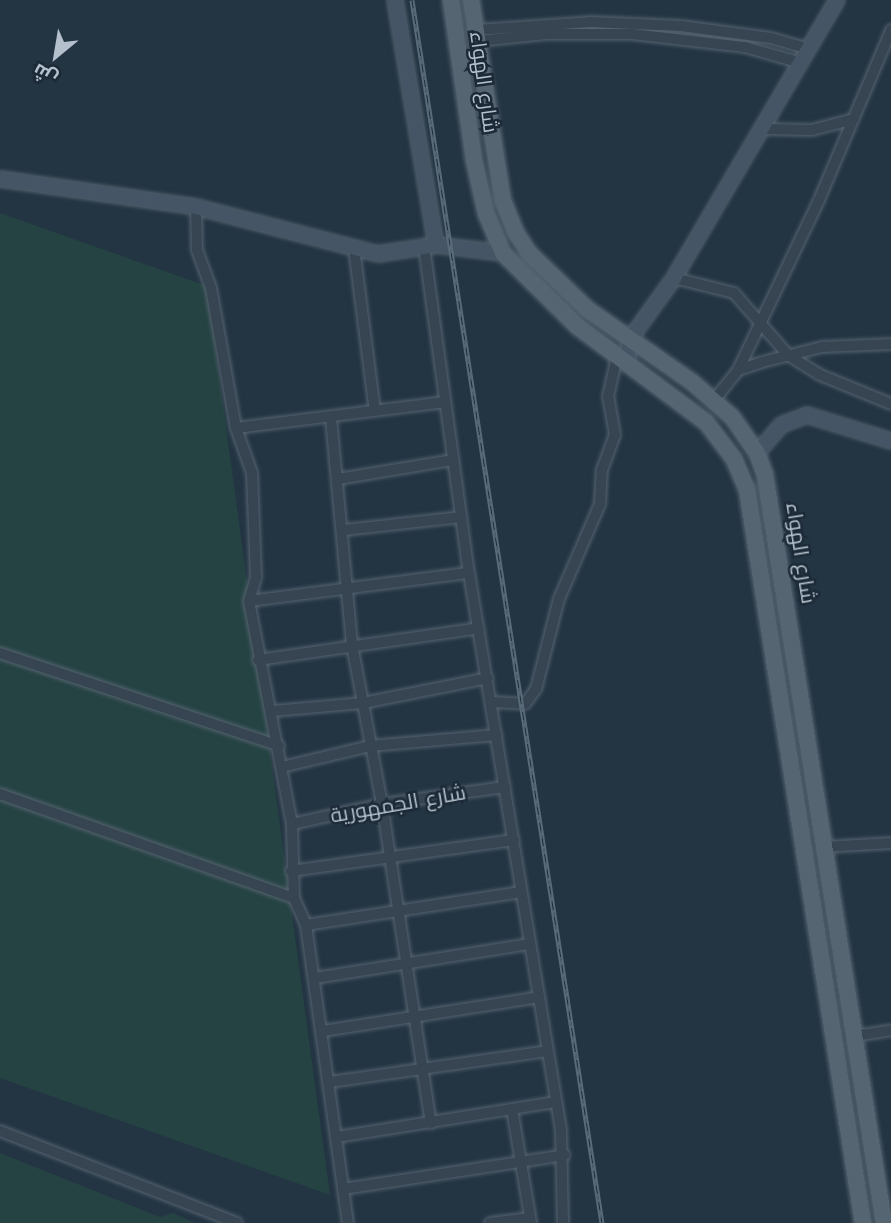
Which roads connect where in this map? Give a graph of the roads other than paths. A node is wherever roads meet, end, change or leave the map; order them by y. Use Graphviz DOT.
graph roads {
  1 [pos="395,0"];
  2 [pos="451,0"];
  3 [pos="471,0"];
  4 [pos="837,0"];
  5 [pos="891,30"];
  6 [pos="478,36"];
  7 [pos="808,49"];
  8 [pos="801,64"];
  9 [pos="854,118"];
  10 [pos="762,129"];
  11 [pos="0,179"];
  12 [pos="196,207"];
  13 [pos="430,246"];
  14 [pos="354,248"];
  15 [pos="503,253"];
  16 [pos="674,278"];
  17 [pos="758,323"];
  18 [pos="630,339"];
  19 [pos="891,344"];
  20 [pos="788,355"];
  21 [pos="622,359"];
  22 [pos="738,370"];
  23 [pos="714,400"];
  24 [pos="445,402"];
  25 [pos="891,404"];
  26 [pos="375,411"];
  27 [pos="331,418"];
  28 [pos="236,428"];
  29 [pos="891,441"];
  30 [pos="757,453"];
  31 [pos="453,460"];
  32 [pos="338,479"];
  33 [pos="461,517"];
  34 [pos="344,530"];
  35 [pos="469,573"];
  36 [pos="345,587"];
  37 [pos="249,601"];
  38 [pos="479,628"];
  39 [pos="352,645"];
  40 [pos="0,653"];
  41 [pos="258,660"];
  42 [pos="488,678"];
  43 [pos="491,702"];
  44 [pos="363,703"];
  45 [pos="273,711"];
  46 [pos="497,735"];
  47 [pos="279,746"];
  48 [pos="370,746"];
  49 [pos="282,766"];
  50 [pos="505,786"];
  51 [pos="0,794"];
  52 [pos="382,804"];
  53 [pos="292,824"];
  54 [pos="514,840"];
  55 [pos="891,843"];
  56 [pos="824,847"];
  57 [pos="391,858"];
  58 [pos="291,871"];
  59 [pos="521,892"];
  60 [pos="295,898"];
  61 [pos="398,910"];
  62 [pos="306,925"];
  63 [pos="530,944"];
  64 [pos="407,962"];
  65 [pos="315,978"];
  66 [pos="539,997"];
  67 [pos="415,1017"];
  68 [pos="891,1030"];
  69 [pos="323,1031"];
  70 [pos="855,1036"];
  71 [pos="547,1051"];
  72 [pos="423,1069"];
  73 [pos="330,1082"];
  74 [pos="556,1102"];
  75 [pos="512,1110"];
  76 [pos="431,1123"];
  77 [pos="0,1131"];
  78 [pos="337,1137"];
  79 [pos="564,1155"];
  80 [pos="521,1162"];
  81 [pos="343,1189"];
  82 [pos="885,1196"];
  83 [pos="530,1221"];
  84 [pos="237,1223"];
  85 [pos="348,1223"];
  86 [pos="490,1223"];
  87 [pos="563,1223"];
  88 [pos="863,1223"];
  89 [pos="884,1223"];
  1 -- 13 [label="street"];
  2 -- 15 [label="main road, شارع الهواء"];
  3 -- 6 [label="main road, شارع الهواء"];
  4 -- 7 [label="street"];
  5 -- 9 [label="street"];
  6 -- 7 [label="street"];
  6 -- 8 [label="street"];
  6 -- 18 [label="main road, شارع الهواء"];
  7 -- 8 [label="street"];
  8 -- 10 [label="street"];
  9 -- 10 [label="street"];
  9 -- 17 [label="street"];
  10 -- 16 [label="street"];
  11 -- 12 [label="street"];
  12 -- 14 [label="street"];
  12 -- 28 [label="street"];
  13 -- 14 [label="street"];
  13 -- 15 [label="street"];
  13 -- 24 [label="street"];
  14 -- 26 [label="street"];
  15 -- 21 [label="main road, شارع الهواء"];
  16 -- 17 [label="street"];
  16 -- 18 [label="street"];
  17 -- 20 [label="street"];
  17 -- 22 [label="street"];
  18 -- 21 [label="street"];
  18 -- 23 [label="main road, شارع الهواء"];
  19 -- 20 [label="street"];
  20 -- 22 [label="street"];
  20 -- 25 [label="street"];
  21 -- 43 [label="street"];
  21 -- 88 [label="main road, شارع الهواء"];
  22 -- 23 [label="street"];
  23 -- 30 [label="main road, شارع الهواء"];
  24 -- 26 [label="street"];
  24 -- 31 [label="street"];
  26 -- 27 [label="street"];
  27 -- 28 [label="street"];
  27 -- 32 [label="street"];
  28 -- 37 [label="street"];
  29 -- 30 [label="street"];
  30 -- 56 [label="main road, شارع الهواء"];
  31 -- 32 [label="street"];
  31 -- 33 [label="street"];
  32 -- 34 [label="street"];
  33 -- 34 [label="street"];
  33 -- 35 [label="street"];
  34 -- 36 [label="street"];
  35 -- 36 [label="street"];
  35 -- 38 [label="street"];
  36 -- 37 [label="street"];
  36 -- 39 [label="street"];
  37 -- 41 [label="street"];
  38 -- 39 [label="street"];
  38 -- 42 [label="street"];
  39 -- 41 [label="street"];
  39 -- 44 [label="street"];
  40 -- 47 [label="street"];
  41 -- 45 [label="street"];
  42 -- 43 [label="street"];
  42 -- 44 [label="street"];
  43 -- 46 [label="street"];
  44 -- 45 [label="street"];
  44 -- 48 [label="street"];
  45 -- 47 [label="street"];
  46 -- 48 [label="street"];
  46 -- 50 [label="street"];
  47 -- 49 [label="street"];
  48 -- 49 [label="street"];
  48 -- 52 [label="street"];
  49 -- 53 [label="street"];
  50 -- 52 [label="street, شارع الجمهورية"];
  50 -- 54 [label="street"];
  51 -- 60 [label="street"];
  52 -- 53 [label="street, شارع الجمهورية"];
  52 -- 57 [label="street"];
  53 -- 58 [label="street"];
  54 -- 57 [label="street"];
  54 -- 59 [label="street"];
  55 -- 56 [label="street"];
  56 -- 70 [label="main road, شارع الهواء"];
  57 -- 58 [label="street"];
  57 -- 61 [label="street"];
  58 -- 60 [label="street"];
  59 -- 61 [label="street"];
  59 -- 63 [label="street"];
  60 -- 62 [label="street"];
  61 -- 62 [label="street"];
  61 -- 64 [label="street"];
  62 -- 65 [label="street"];
  63 -- 64 [label="street"];
  63 -- 66 [label="street"];
  64 -- 65 [label="street"];
  64 -- 67 [label="street"];
  65 -- 69 [label="street"];
  66 -- 67 [label="street"];
  66 -- 71 [label="street"];
  67 -- 69 [label="street"];
  67 -- 72 [label="street"];
  68 -- 70 [label="street"];
  69 -- 73 [label="street"];
  70 -- 82 [label="main road, شارع الهواء"];
  71 -- 72 [label="street"];
  71 -- 74 [label="street"];
  72 -- 73 [label="street"];
  72 -- 76 [label="street"];
  73 -- 78 [label="street"];
  74 -- 75 [label="street"];
  74 -- 79 [label="street"];
  75 -- 76 [label="street"];
  75 -- 80 [label="street"];
  76 -- 78 [label="street"];
  77 -- 84 [label="street"];
  78 -- 81 [label="street"];
  79 -- 80 [label="street"];
  79 -- 87 [label="street"];
  80 -- 81 [label="street"];
  80 -- 83 [label="street"];
  81 -- 85 [label="street"];
  82 -- 89 [label="main road, شارع الهواء"];
  83 -- 86 [label="street"];
}
